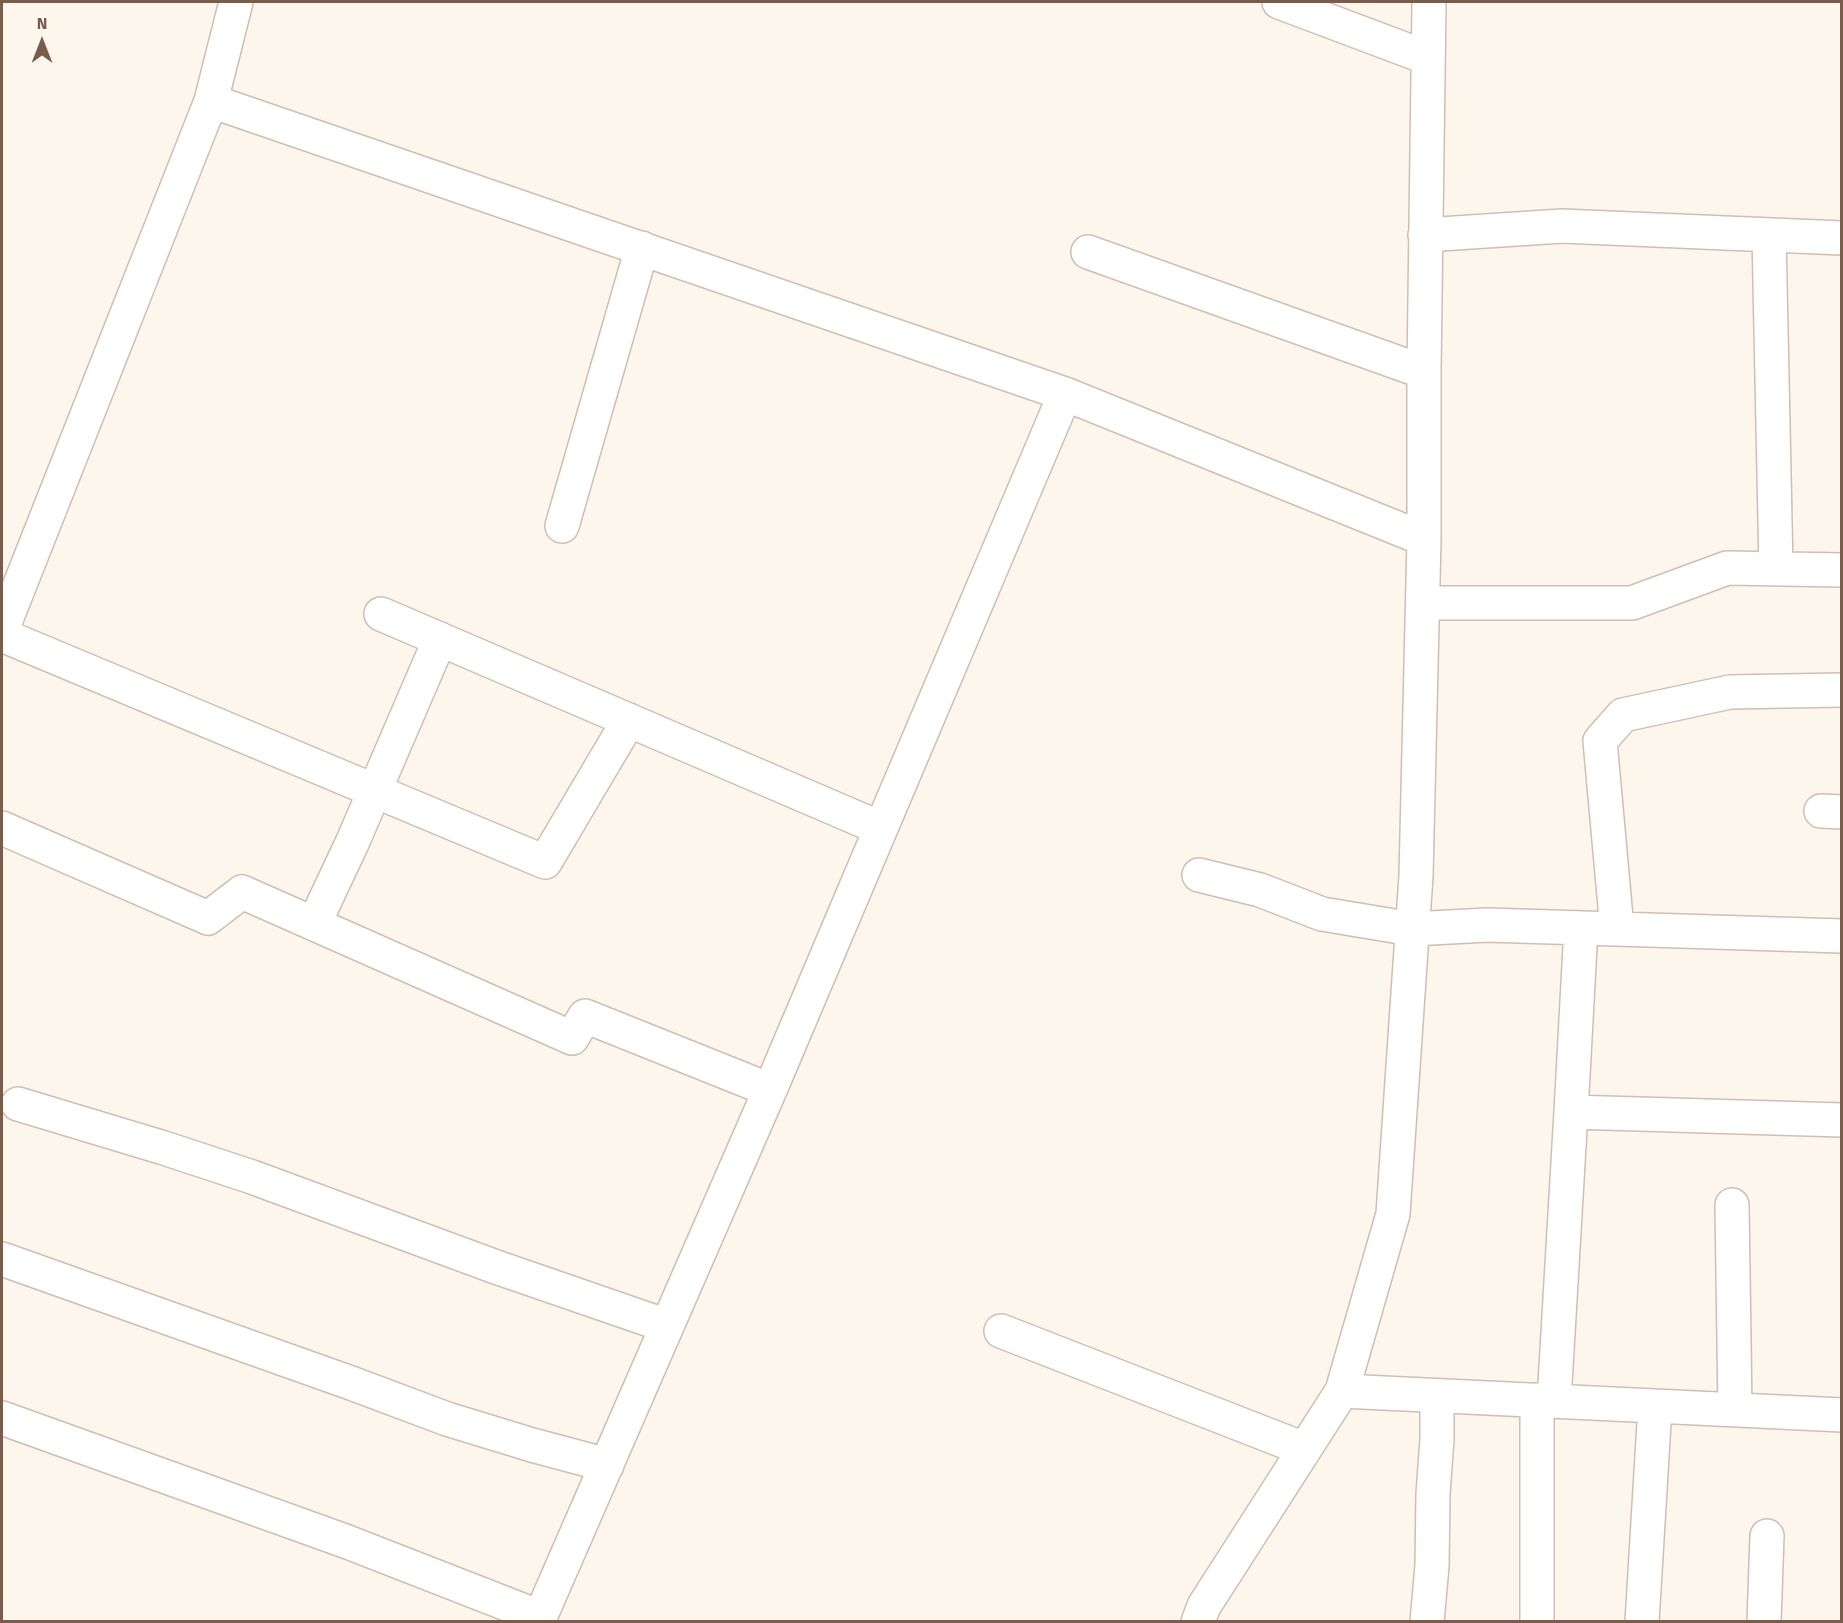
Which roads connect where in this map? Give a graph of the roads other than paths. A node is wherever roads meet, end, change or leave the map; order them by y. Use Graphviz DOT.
graph roads {
  1 [pos="236,2"];
  2 [pos="1279,2"];
  3 [pos="1428,2"];
  4 [pos="1428,58"];
  5 [pos="211,101"];
  6 [pos="1425,235"];
  7 [pos="1769,235"];
  8 [pos="1842,238"];
  9 [pos="642,248"];
  10 [pos="1088,252"];
  11 [pos="1424,372"];
  12 [pos="1065,394"];
  13 [pos="562,526"];
  14 [pos="1424,539"];
  15 [pos="1776,569"];
  16 [pos="1842,570"];
  17 [pos="1423,603"];
  18 [pos="381,614"];
  19 [pos="2,630"];
  20 [pos="2,635"];
  21 [pos="440,639"];
  22 [pos="1842,690"];
  23 [pos="629,720"];
  24 [pos="374,790"];
  25 [pos="2,828"];
  26 [pos="880,828"];
  27 [pos="1199,875"];
  28 [pos="314,924"];
  29 [pos="1581,928"];
  30 [pos="1412,929"];
  31 [pos="1617,929"];
  32 [pos="1842,936"];
  33 [pos="771,1090"];
  34 [pos="18,1104"];
  35 [pos="1571,1112"];
  36 [pos="1842,1120"];
  37 [pos="1732,1205"];
  38 [pos="2,1259"];
  39 [pos="667,1326"];
  40 [pos="1001,1331"];
  41 [pos="1342,1391"];
  42 [pos="1437,1396"];
  43 [pos="1546,1401"];
  44 [pos="1655,1406"];
  45 [pos="1735,1410"];
  46 [pos="1842,1415"];
  47 [pos="2,1418"];
  48 [pos="1304,1449"];
  49 [pos="607,1465"];
  50 [pos="1767,1536"];
  51 [pos="539,1619"];
  52 [pos="1198,1622"];
  53 [pos="1427,1622"];
  54 [pos="1537,1622"];
  55 [pos="1642,1622"];
  56 [pos="1764,1622"];
  1 -- 5 [label="street"];
  2 -- 4 [label="street"];
  3 -- 4 [label="street"];
  4 -- 6 [label="street"];
  5 -- 9 [label="street"];
  5 -- 19 [label="street"];
  6 -- 7 [label="street"];
  6 -- 11 [label="street"];
  7 -- 8 [label="street"];
  7 -- 15 [label="street"];
  9 -- 12 [label="street"];
  9 -- 13 [label="street"];
  10 -- 11 [label="street"];
  11 -- 14 [label="street"];
  12 -- 14 [label="street"];
  12 -- 26 [label="street"];
  14 -- 17 [label="street"];
  15 -- 16 [label="street"];
  15 -- 17 [label="street"];
  17 -- 30 [label="street"];
  18 -- 21 [label="street"];
  20 -- 24 [label="street"];
  21 -- 23 [label="street"];
  21 -- 24 [label="street"];
  22 -- 31 [label="street"];
  23 -- 24 [label="street"];
  23 -- 26 [label="street"];
  24 -- 28 [label="street"];
  25 -- 28 [label="street"];
  26 -- 33 [label="street"];
  27 -- 30 [label="street"];
  28 -- 33 [label="street"];
  29 -- 30 [label="street"];
  29 -- 31 [label="street"];
  29 -- 35 [label="street"];
  30 -- 41 [label="street"];
  31 -- 32 [label="street"];
  33 -- 39 [label="street"];
  34 -- 39 [label="street"];
  35 -- 36 [label="street"];
  35 -- 43 [label="street"];
  37 -- 45 [label="street"];
  38 -- 49 [label="street"];
  39 -- 49 [label="street"];
  40 -- 48 [label="street"];
  41 -- 42 [label="street"];
  41 -- 48 [label="street"];
  42 -- 43 [label="street"];
  42 -- 53 [label="street"];
  43 -- 44 [label="street"];
  43 -- 54 [label="street"];
  44 -- 45 [label="street"];
  44 -- 55 [label="street"];
  45 -- 46 [label="street"];
  47 -- 51 [label="street"];
  48 -- 52 [label="street"];
  49 -- 51 [label="street"];
  50 -- 56 [label="street"];
}
